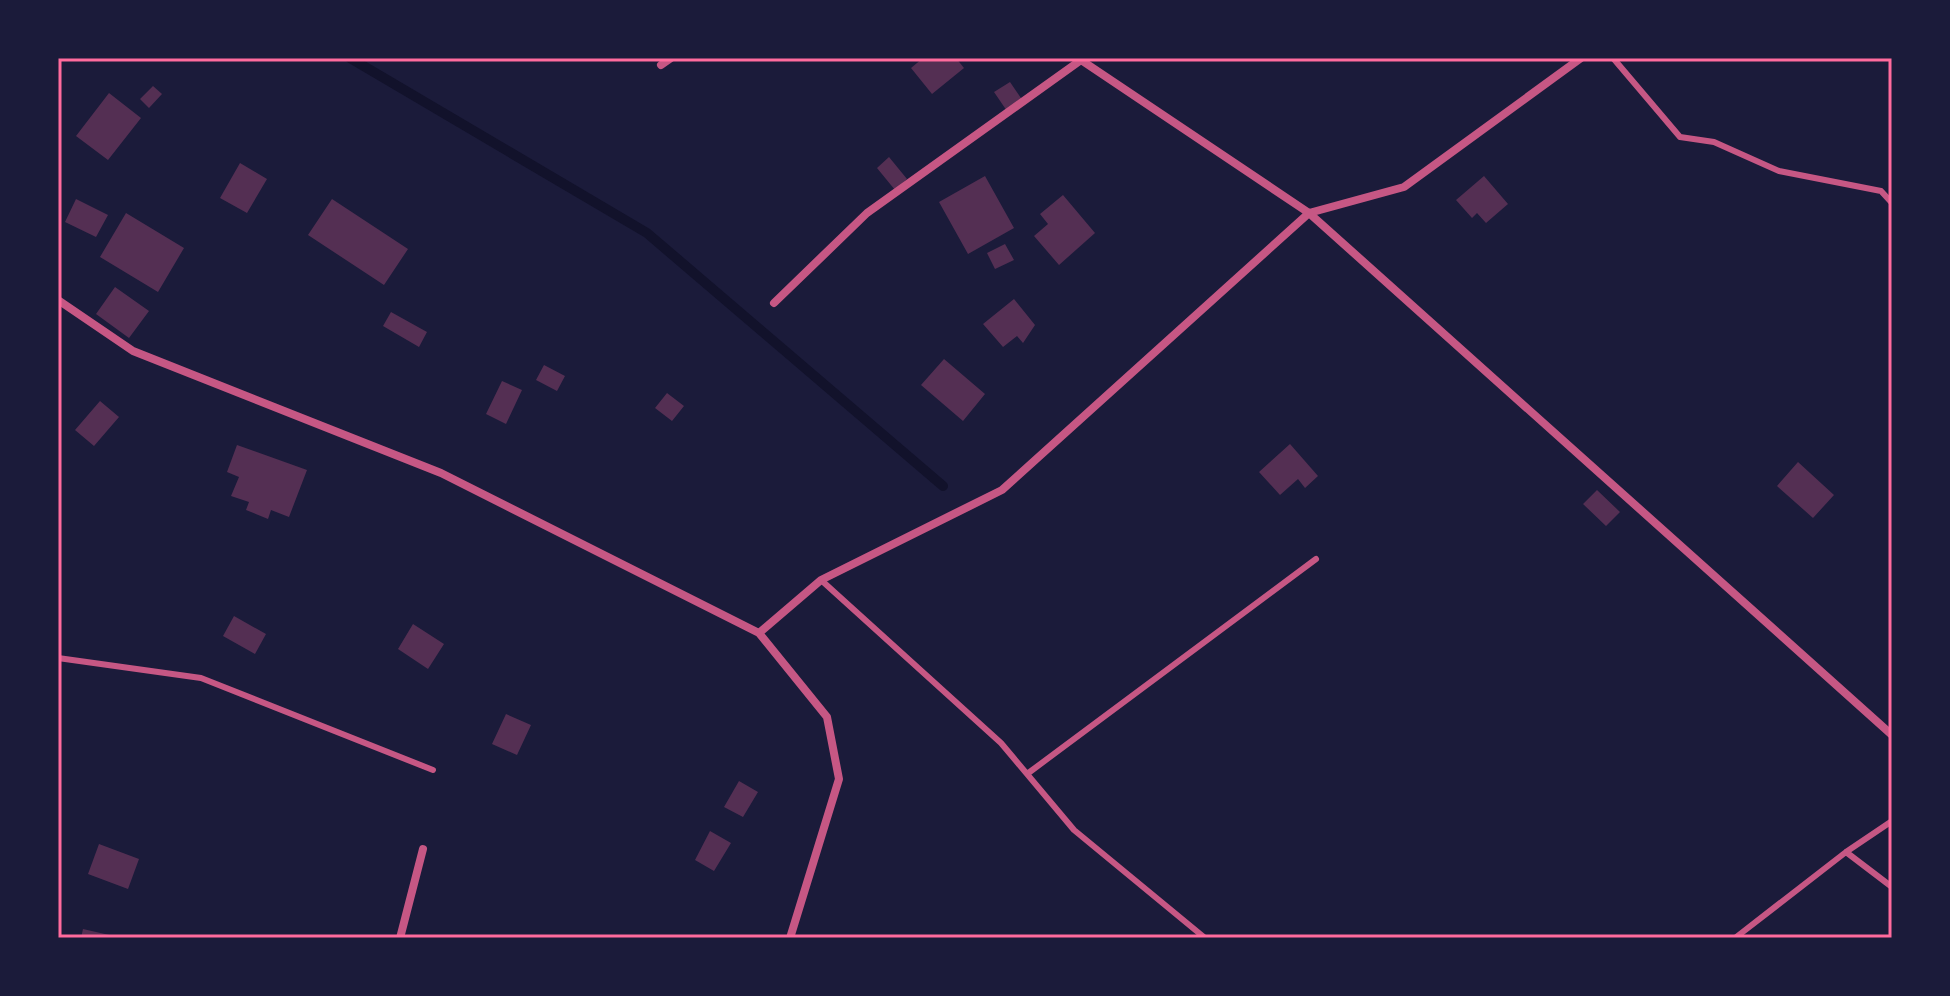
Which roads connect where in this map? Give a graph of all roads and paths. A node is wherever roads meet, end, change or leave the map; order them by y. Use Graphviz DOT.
graph roads {
  1 [pos="671,58"];
  2 [pos="1581,58"];
  3 [pos="1613,58"];
  4 [pos="1080,59"];
  5 [pos="661,65"];
  6 [pos="1892,203"];
  7 [pos="1309,213"];
  8 [pos="58,300"];
  9 [pos="774,303"];
  10 [pos="1316,559"];
  11 [pos="821,580"];
  12 [pos="759,633"];
  13 [pos="58,658"];
  14 [pos="1892,735"];
  15 [pos="433,770"];
  16 [pos="1027,774"];
  17 [pos="1892,821"];
  18 [pos="423,849"];
  19 [pos="1846,852"];
  20 [pos="1892,887"];
  21 [pos="400,938"];
  22 [pos="790,938"];
  23 [pos="1205,938"];
  24 [pos="1735,938"];
  1 -- 5 [label="street"];
  2 -- 7 [label="street"];
  3 -- 6 [label="lane"];
  4 -- 7 [label="street"];
  4 -- 9 [label="street"];
  7 -- 11 [label="street"];
  7 -- 14 [label="street"];
  8 -- 12 [label="street"];
  10 -- 16 [label="lane"];
  11 -- 12 [label="street"];
  11 -- 16 [label="lane"];
  12 -- 22 [label="street"];
  13 -- 15 [label="lane"];
  16 -- 23 [label="lane"];
  17 -- 19 [label="lane"];
  18 -- 21 [label="street"];
  19 -- 20 [label="lane"];
  19 -- 24 [label="lane"];
}
